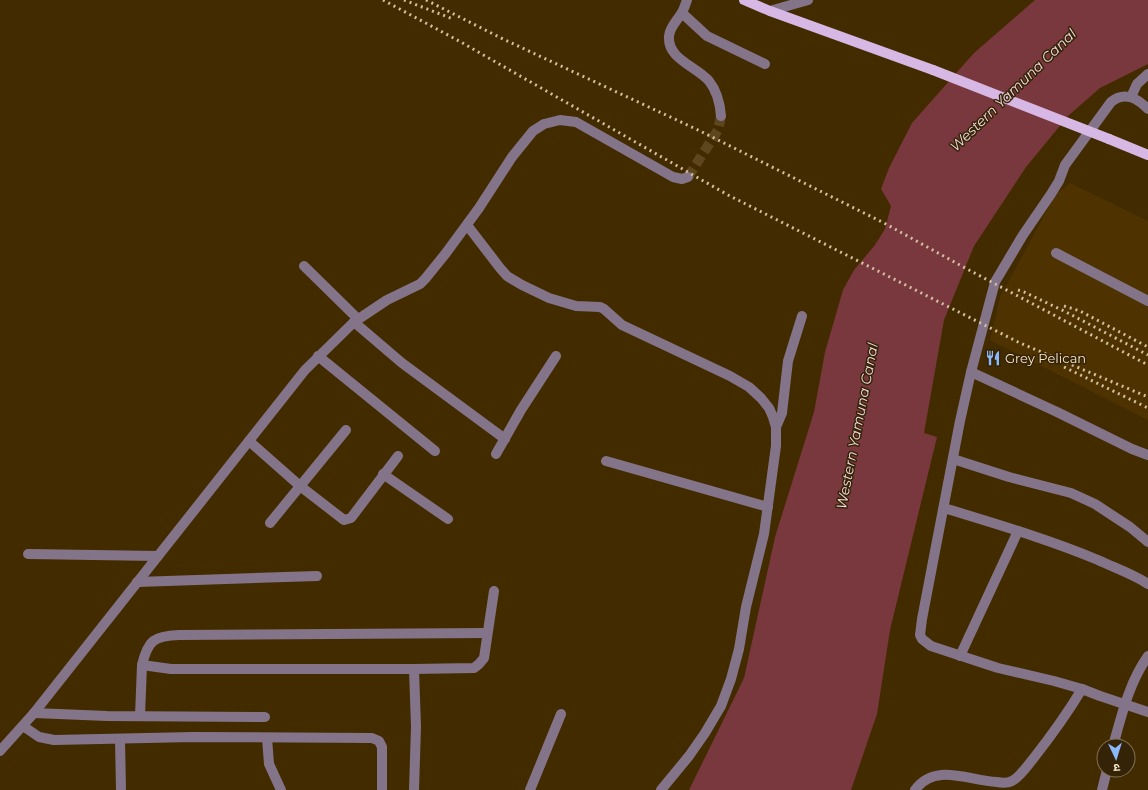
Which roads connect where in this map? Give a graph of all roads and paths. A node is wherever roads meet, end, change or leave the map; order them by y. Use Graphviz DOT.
graph roads {
  1 [pos="687,0"];
  2 [pos="744,0"];
  3 [pos="808,0"];
  4 [pos="770,12"];
  5 [pos="682,13"];
  6 [pos="765,64"];
  7 [pos="1148,74"];
  8 [pos="1131,97"];
  9 [pos="1148,109"];
  10 [pos="721,116"];
  11 [pos="1148,155"];
  12 [pos="688,177"];
  13 [pos="467,225"];
  14 [pos="1056,253"];
  15 [pos="304,266"];
  16 [pos="1148,301"];
  17 [pos="802,316"];
  18 [pos="356,321"];
  19 [pos="318,356"];
  20 [pos="556,356"];
  21 [pos="971,372"];
  22 [pos="776,427"];
  23 [pos="346,430"];
  24 [pos="505,440"];
  25 [pos="249,441"];
  26 [pos="435,451"];
  27 [pos="496,454"];
  28 [pos="1148,455"];
  29 [pos="398,456"];
  30 [pos="953,459"];
  31 [pos="606,461"];
  32 [pos="383,474"];
  33 [pos="300,486"];
  34 [pos="768,507"];
  35 [pos="944,508"];
  36 [pos="448,519"];
  37 [pos="270,523"];
  38 [pos="1018,531"];
  39 [pos="1148,542"];
  40 [pos="28,554"];
  41 [pos="158,556"];
  42 [pos="317,576"];
  43 [pos="137,582"];
  44 [pos="1148,584"];
  45 [pos="494,592"];
  46 [pos="487,633"];
  47 [pos="960,656"];
  48 [pos="1148,656"];
  49 [pos="142,665"];
  50 [pos="414,669"];
  51 [pos="1082,689"];
  52 [pos="1124,704"];
  53 [pos="1148,712"];
  54 [pos="34,713"];
  55 [pos="561,714"];
  56 [pos="140,716"];
  57 [pos="264,717"];
  58 [pos="23,726"];
  59 [pos="267,738"];
  60 [pos="1116,738"];
  61 [pos="120,739"];
  62 [pos="0,751"];
  63 [pos="1105,778"];
  64 [pos="121,790"];
  65 [pos="281,790"];
  66 [pos="382,790"];
  67 [pos="414,790"];
  68 [pos="530,790"];
  69 [pos="662,790"];
  70 [pos="915,790"];
  71 [pos="1102,790"];
  1 -- 5 [label="street"];
  2 -- 4 [label="main road"];
  3 -- 4 [label="street"];
  4 -- 11 [label="main road, bridge"];
  5 -- 6 [label="street"];
  5 -- 10 [label="street"];
  7 -- 8 [label="street"];
  8 -- 9 [label="street"];
  8 -- 21 [label="street"];
  12 -- 13 [label="street"];
  13 -- 18 [label="street"];
  13 -- 22 [label="street"];
  14 -- 16 [label="street"];
  15 -- 18 [label="street"];
  17 -- 22 [label="street"];
  18 -- 19 [label="street"];
  18 -- 24 [label="street"];
  19 -- 25 [label="street"];
  19 -- 26 [label="street"];
  20 -- 24 [label="street"];
  21 -- 28 [label="street"];
  21 -- 30 [label="street"];
  22 -- 34 [label="street"];
  23 -- 33 [label="street"];
  24 -- 27 [label="street"];
  25 -- 33 [label="street"];
  25 -- 41 [label="street"];
  29 -- 32 [label="street"];
  30 -- 35 [label="street"];
  30 -- 39 [label="street"];
  31 -- 34 [label="street"];
  32 -- 33 [label="street"];
  32 -- 36 [label="street"];
  33 -- 37 [label="street"];
  34 -- 69 [label="street"];
  35 -- 38 [label="street"];
  35 -- 47 [label="street"];
  38 -- 44 [label="street"];
  38 -- 47 [label="street"];
  40 -- 41 [label="street"];
  41 -- 43 [label="street"];
  42 -- 43 [label="street"];
  43 -- 54 [label="street"];
  45 -- 46 [label="street"];
  46 -- 49 [label="street"];
  46 -- 50 [label="street"];
  47 -- 51 [label="street"];
  48 -- 52 [label="street"];
  49 -- 50 [label="street"];
  49 -- 56 [label="street"];
  50 -- 67 [label="street"];
  51 -- 52 [label="street"];
  51 -- 70 [label="street"];
  52 -- 53 [label="street"];
  52 -- 60 [label="street"];
  54 -- 56 [label="street"];
  54 -- 58 [label="street"];
  55 -- 68 [label="street"];
  56 -- 57 [label="street"];
  58 -- 61 [label="street"];
  58 -- 62 [label="street"];
  59 -- 61 [label="street"];
  59 -- 65 [label="street"];
  59 -- 66 [label="street"];
  61 -- 64 [label="street"];
  63 -- 71 [label="street"];
}
